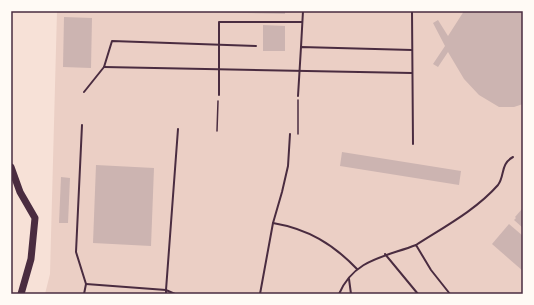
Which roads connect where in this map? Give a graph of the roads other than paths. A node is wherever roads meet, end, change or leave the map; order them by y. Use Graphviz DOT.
graph roads {
  1 [pos="303,11"];
  2 [pos="412,11"];
  3 [pos="302,22"];
  4 [pos="219,45"];
  5 [pos="256,46"];
  6 [pos="301,47"];
  7 [pos="412,50"];
  8 [pos="104,67"];
  9 [pos="218,70"];
  10 [pos="300,71"];
  11 [pos="412,73"];
  12 [pos="84,92"];
  13 [pos="219,95"];
  14 [pos="298,96"];
  15 [pos="82,125"];
  16 [pos="178,129"];
  17 [pos="290,134"];
  18 [pos="413,144"];
  19 [pos="513,157"];
  20 [pos="11,167"];
  21 [pos="272,223"];
  22 [pos="416,245"];
  23 [pos="385,254"];
  24 [pos="358,269"];
  25 [pos="348,279"];
  26 [pos="86,284"];
  27 [pos="166,290"];
  28 [pos="21,294"];
  29 [pos="84,294"];
  30 [pos="166,294"];
  31 [pos="176,294"];
  32 [pos="260,294"];
  33 [pos="338,294"];
  34 [pos="351,294"];
  35 [pos="418,294"];
  36 [pos="450,294"];
  1 -- 3 [label="lane"];
  2 -- 7 [label="lane"];
  3 -- 4 [label="lane"];
  3 -- 6 [label="lane"];
  4 -- 5 [label="lane"];
  4 -- 8 [label="lane"];
  4 -- 9 [label="lane"];
  6 -- 7 [label="lane"];
  6 -- 10 [label="lane"];
  7 -- 11 [label="lane"];
  8 -- 9 [label="lane"];
  8 -- 12 [label="lane"];
  9 -- 10 [label="lane"];
  9 -- 13 [label="lane"];
  10 -- 11 [label="lane"];
  10 -- 14 [label="lane"];
  11 -- 18 [label="lane"];
  15 -- 26 [label="lane"];
  16 -- 27 [label="lane"];
  17 -- 21 [label="lane"];
  19 -- 22 [label="lane"];
  20 -- 28 [label="main road"];
  21 -- 24 [label="lane"];
  21 -- 32 [label="lane"];
  22 -- 23 [label="lane"];
  22 -- 36 [label="lane"];
  23 -- 24 [label="lane"];
  23 -- 35 [label="lane"];
  24 -- 25 [label="lane"];
  25 -- 33 [label="lane"];
  25 -- 34 [label="lane"];
  26 -- 27 [label="lane"];
  26 -- 29 [label="lane"];
  27 -- 30 [label="lane"];
  27 -- 31 [label="lane"];
}
